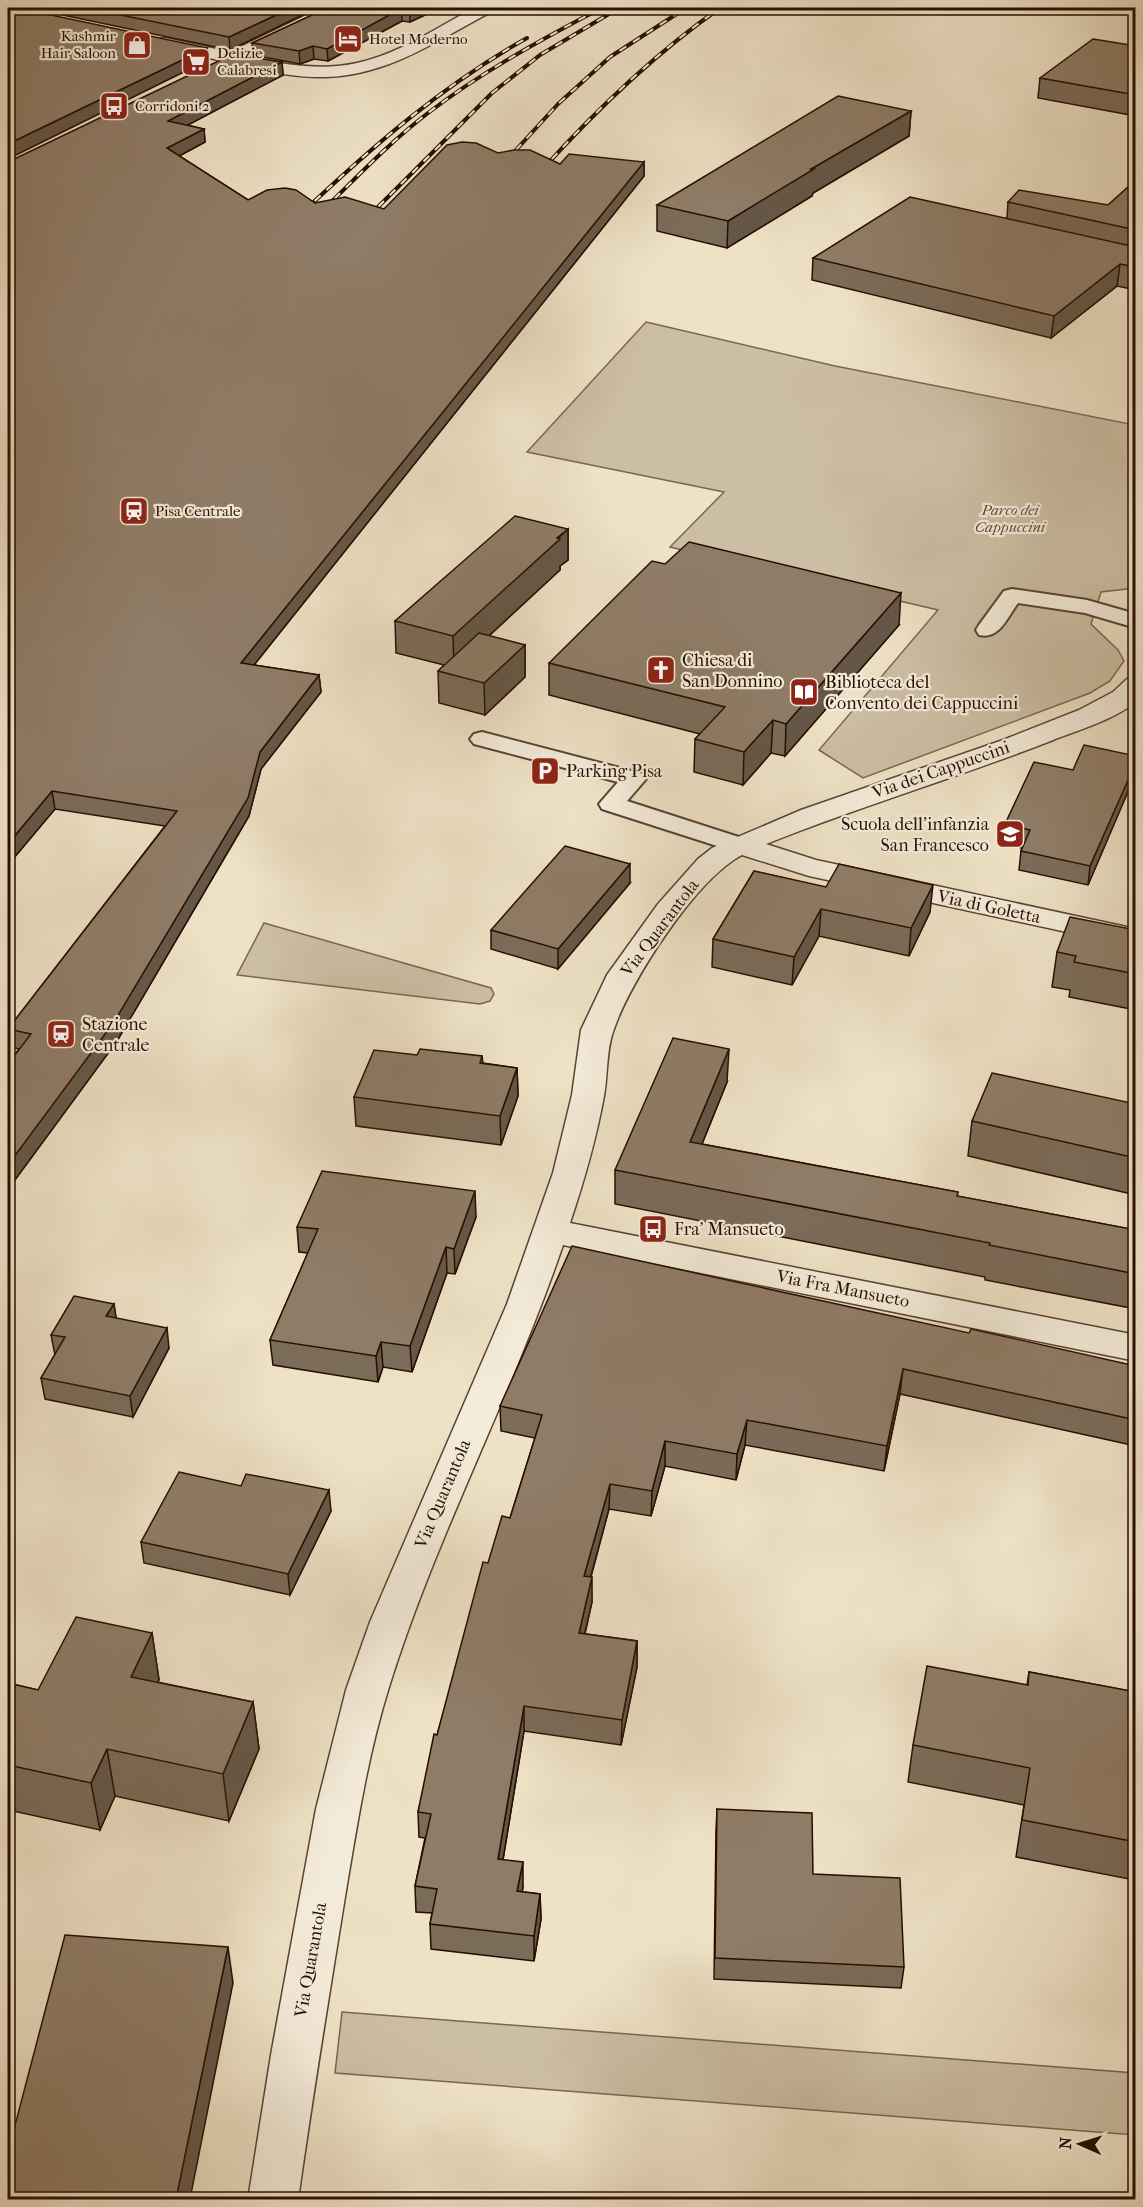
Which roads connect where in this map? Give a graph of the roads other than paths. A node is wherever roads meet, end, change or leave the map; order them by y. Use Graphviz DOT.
graph roads {
  1 [pos="333,8"];
  2 [pos="485,8"];
  3 [pos="144,38"];
  4 [pos="232,58"];
  5 [pos="210,68"];
  6 [pos="1136,621"];
  7 [pos="987,630"];
  8 [pos="1136,685"];
  9 [pos="482,739"];
  10 [pos="739,845"];
  11 [pos="1136,938"];
  12 [pos="550,1231"];
  13 [pos="1136,1348"];
  14 [pos="273,2199"];
  1 -- 4 [label="street"];
  2 -- 4 [label="street"];
  3 -- 4 [label="street"];
  4 -- 5 [label="street"];
  6 -- 7 [label="lane"];
  8 -- 10 [label="street, Via dei Cappuccini"];
  9 -- 10 [label="lane"];
  10 -- 11 [label="street, Via di Goletta"];
  10 -- 12 [label="street, Via Quarantola"];
  12 -- 13 [label="street, Via Fra Mansueto"];
  12 -- 14 [label="street, Via Quarantola"];
}
